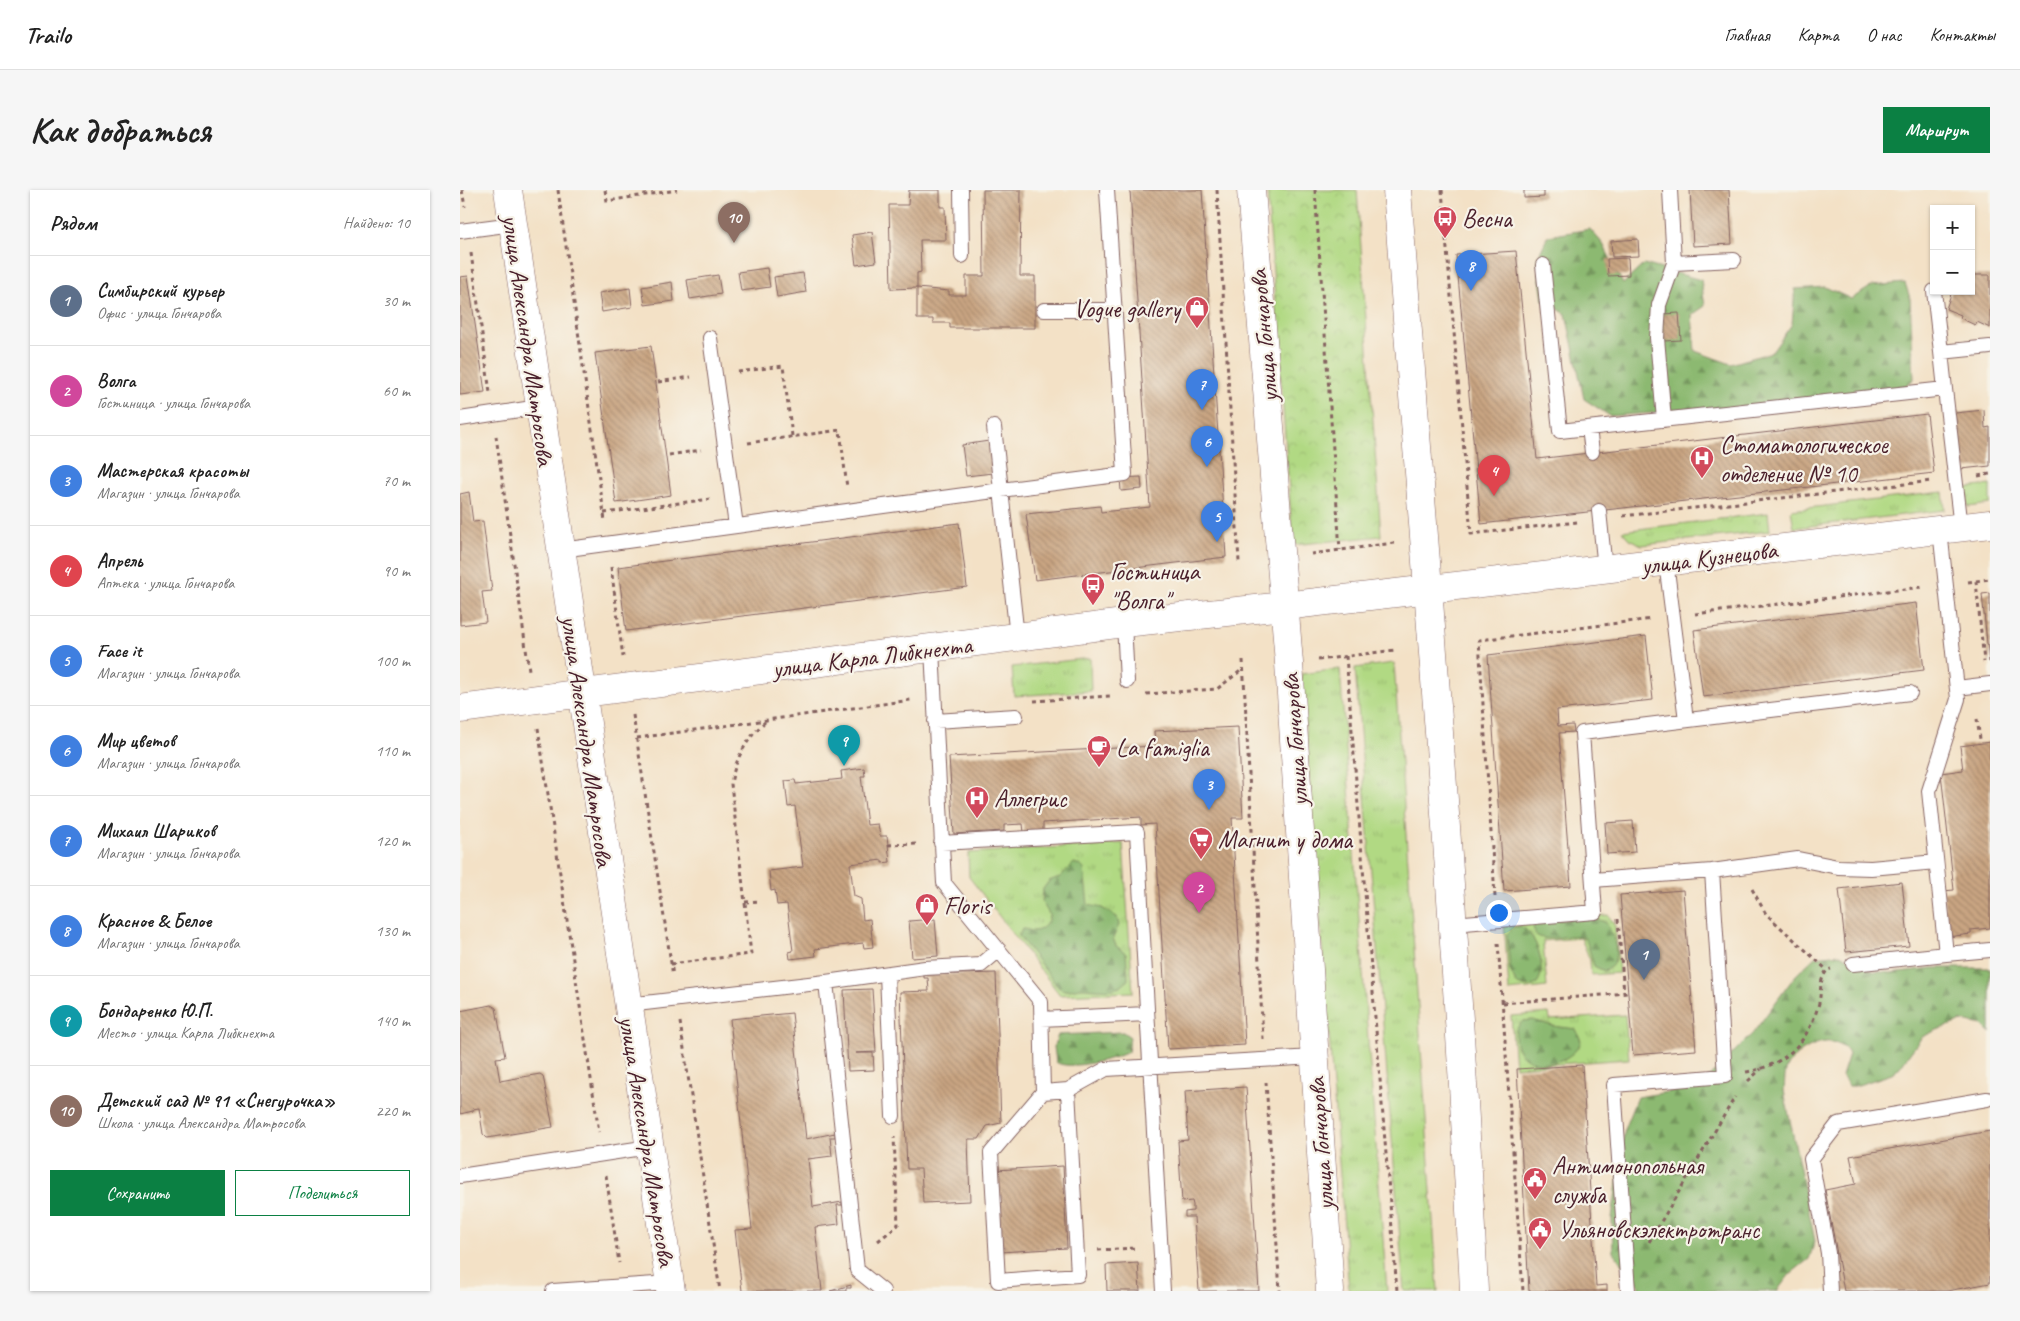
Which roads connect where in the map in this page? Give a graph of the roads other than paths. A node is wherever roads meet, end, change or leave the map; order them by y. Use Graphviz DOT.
graph roads {
  1 [pos="508,190"];
  2 [pos="961,190"];
  3 [pos="1107,190"];
  4 [pos="1251,190"];
  5 [pos="1397,190"];
  6 [pos="1670,190"];
  7 [pos="512,224"];
  8 [pos="464,231"];
  9 [pos="962,256"];
  10 [pos="1734,260"];
  11 [pos="1674,262"];
  12 [pos="1543,265"];
  13 [pos="1934,295"];
  14 [pos="1044,310"];
  15 [pos="1114,310"];
  16 [pos="710,338"];
  17 [pos="1990,347"];
  18 [pos="1941,352"];
  19 [pos="1945,389"];
  20 [pos="539,407"];
  21 [pos="460,419"];
  22 [pos="1664,420"];
  23 [pos="994,427"];
  24 [pos="1589,428"];
  25 [pos="1592,452"];
  26 [pos="1001,490"];
  27 [pos="1599,515"];
  28 [pos="1990,524"];
  29 [pos="736,526"];
  30 [pos="1951,529"];
  31 [pos="560,550"];
  32 [pos="1666,562"];
  33 [pos="1605,569"];
  34 [pos="1428,590"];
  35 [pos="1284,606"];
  36 [pos="1124,623"];
  37 [pos="1017,637"];
  38 [pos="932,649"];
  39 [pos="1127,681"];
  40 [pos="1988,684"];
  41 [pos="1957,688"];
  42 [pos="581,693"];
  43 [pos="1910,693"];
  44 [pos="460,709"];
  45 [pos="1016,716"];
  46 [pos="1686,720"];
  47 [pos="936,721"];
  48 [pos="941,843"];
  49 [pos="1936,862"];
  50 [pos="1712,871"];
  51 [pos="1593,880"];
  52 [pos="1453,924"];
  53 [pos="999,950"];
  54 [pos="1990,950"];
  55 [pos="1946,954"];
  56 [pos="1853,964"];
  57 [pos="888,974"];
  58 [pos="826,982"];
  59 [pos="628,1005"];
  60 [pos="1147,1014"];
  61 [pos="1041,1019"];
  62 [pos="1314,1057"];
  63 [pos="1150,1067"];
  64 [pos="1068,1090"];
  65 [pos="1043,1092"];
  66 [pos="1987,1099"];
  67 [pos="893,1116"];
  68 [pos="649,1147"];
  69 [pos="460,1176"];
  70 [pos="1628,1284"];
  71 [pos="670,1287"];
  72 [pos="553,1291"];
  73 [pos="883,1291"];
  74 [pos="1163,1291"];
  75 [pos="1330,1291"];
  76 [pos="1474,1291"];
  77 [pos="1830,1291"];
  1 -- 7 [label="street, улица Александра Матросова"];
  2 -- 9 [label="lane"];
  3 -- 15 [label="lane"];
  4 -- 35 [label="street, улица Гончарова"];
  5 -- 34 [label="street"];
  6 -- 11 [label="lane"];
  7 -- 8 [label="lane"];
  7 -- 20 [label="street, улица Александра Матросова"];
  10 -- 11 [label="lane"];
  11 -- 22 [label="lane"];
  12 -- 24 [label="lane"];
  13 -- 18 [label="lane"];
  14 -- 15 [label="lane"];
  15 -- 26 [label="lane"];
  16 -- 29 [label="lane"];
  17 -- 18 [label="lane"];
  18 -- 19 [label="lane"];
  19 -- 22 [label="lane"];
  19 -- 30 [label="lane"];
  20 -- 21 [label="lane"];
  20 -- 31 [label="street, улица Александра Матросова"];
  22 -- 24 [label="lane"];
  23 -- 26 [label="lane"];
  24 -- 25 [label="lane"];
  26 -- 29 [label="lane"];
  26 -- 37 [label="lane"];
  27 -- 33 [label="lane"];
  28 -- 30 [label="street, улица Кузнецова"];
  29 -- 31 [label="lane"];
  30 -- 32 [label="street, улица Кузнецова"];
  30 -- 41 [label="lane"];
  31 -- 42 [label="street, улица Александра Матросова"];
  32 -- 33 [label="street, улица Кузнецова"];
  32 -- 46 [label="lane"];
  33 -- 34 [label="street, улица Кузнецова"];
  34 -- 35 [label="street, улица Кузнецова"];
  34 -- 52 [label="street"];
  35 -- 36 [label="street, улица Карла Либкнехта"];
  35 -- 62 [label="street, улица Гончарова"];
  36 -- 37 [label="street, улица Карла Либкнехта"];
  36 -- 39 [label="lane"];
  37 -- 38 [label="street, улица Карла Либкнехта"];
  38 -- 42 [label="street, улица Карла Либкнехта"];
  38 -- 47 [label="lane"];
  40 -- 41 [label="lane"];
  41 -- 49 [label="lane"];
  42 -- 44 [label="street, улица Карла Либкнехта"];
  42 -- 59 [label="street, улица Александра Матросова"];
  43 -- 46 [label="lane"];
  45 -- 47 [label="lane"];
  46 -- 51 [label="lane"];
  47 -- 48 [label="lane"];
  48 -- 53 [label="lane"];
  48 -- 60 [label="lane"];
  49 -- 50 [label="lane"];
  49 -- 55 [label="lane"];
  50 -- 51 [label="lane"];
  50 -- 70 [label="lane"];
  51 -- 52 [label="lane"];
  52 -- 76 [label="street"];
  53 -- 57 [label="lane"];
  53 -- 61 [label="lane"];
  54 -- 55 [label="lane"];
  55 -- 56 [label="lane"];
  57 -- 58 [label="lane"];
  57 -- 67 [label="lane"];
  58 -- 59 [label="lane"];
  58 -- 73 [label="lane"];
  59 -- 68 [label="street, улица Александра Матросова"];
  60 -- 61 [label="lane"];
  60 -- 63 [label="lane"];
  61 -- 65 [label="lane"];
  62 -- 63 [label="lane"];
  62 -- 75 [label="street, улица Гончарова"];
  63 -- 64 [label="lane"];
  63 -- 74 [label="lane"];
  64 -- 65 [label="lane"];
  64 -- 65 [label="lane"];
  66 -- 77 [label="lane"];
  68 -- 69 [label="lane"];
  68 -- 71 [label="street, улица Александра Матросова"];
  71 -- 72 [label="lane"];
}
